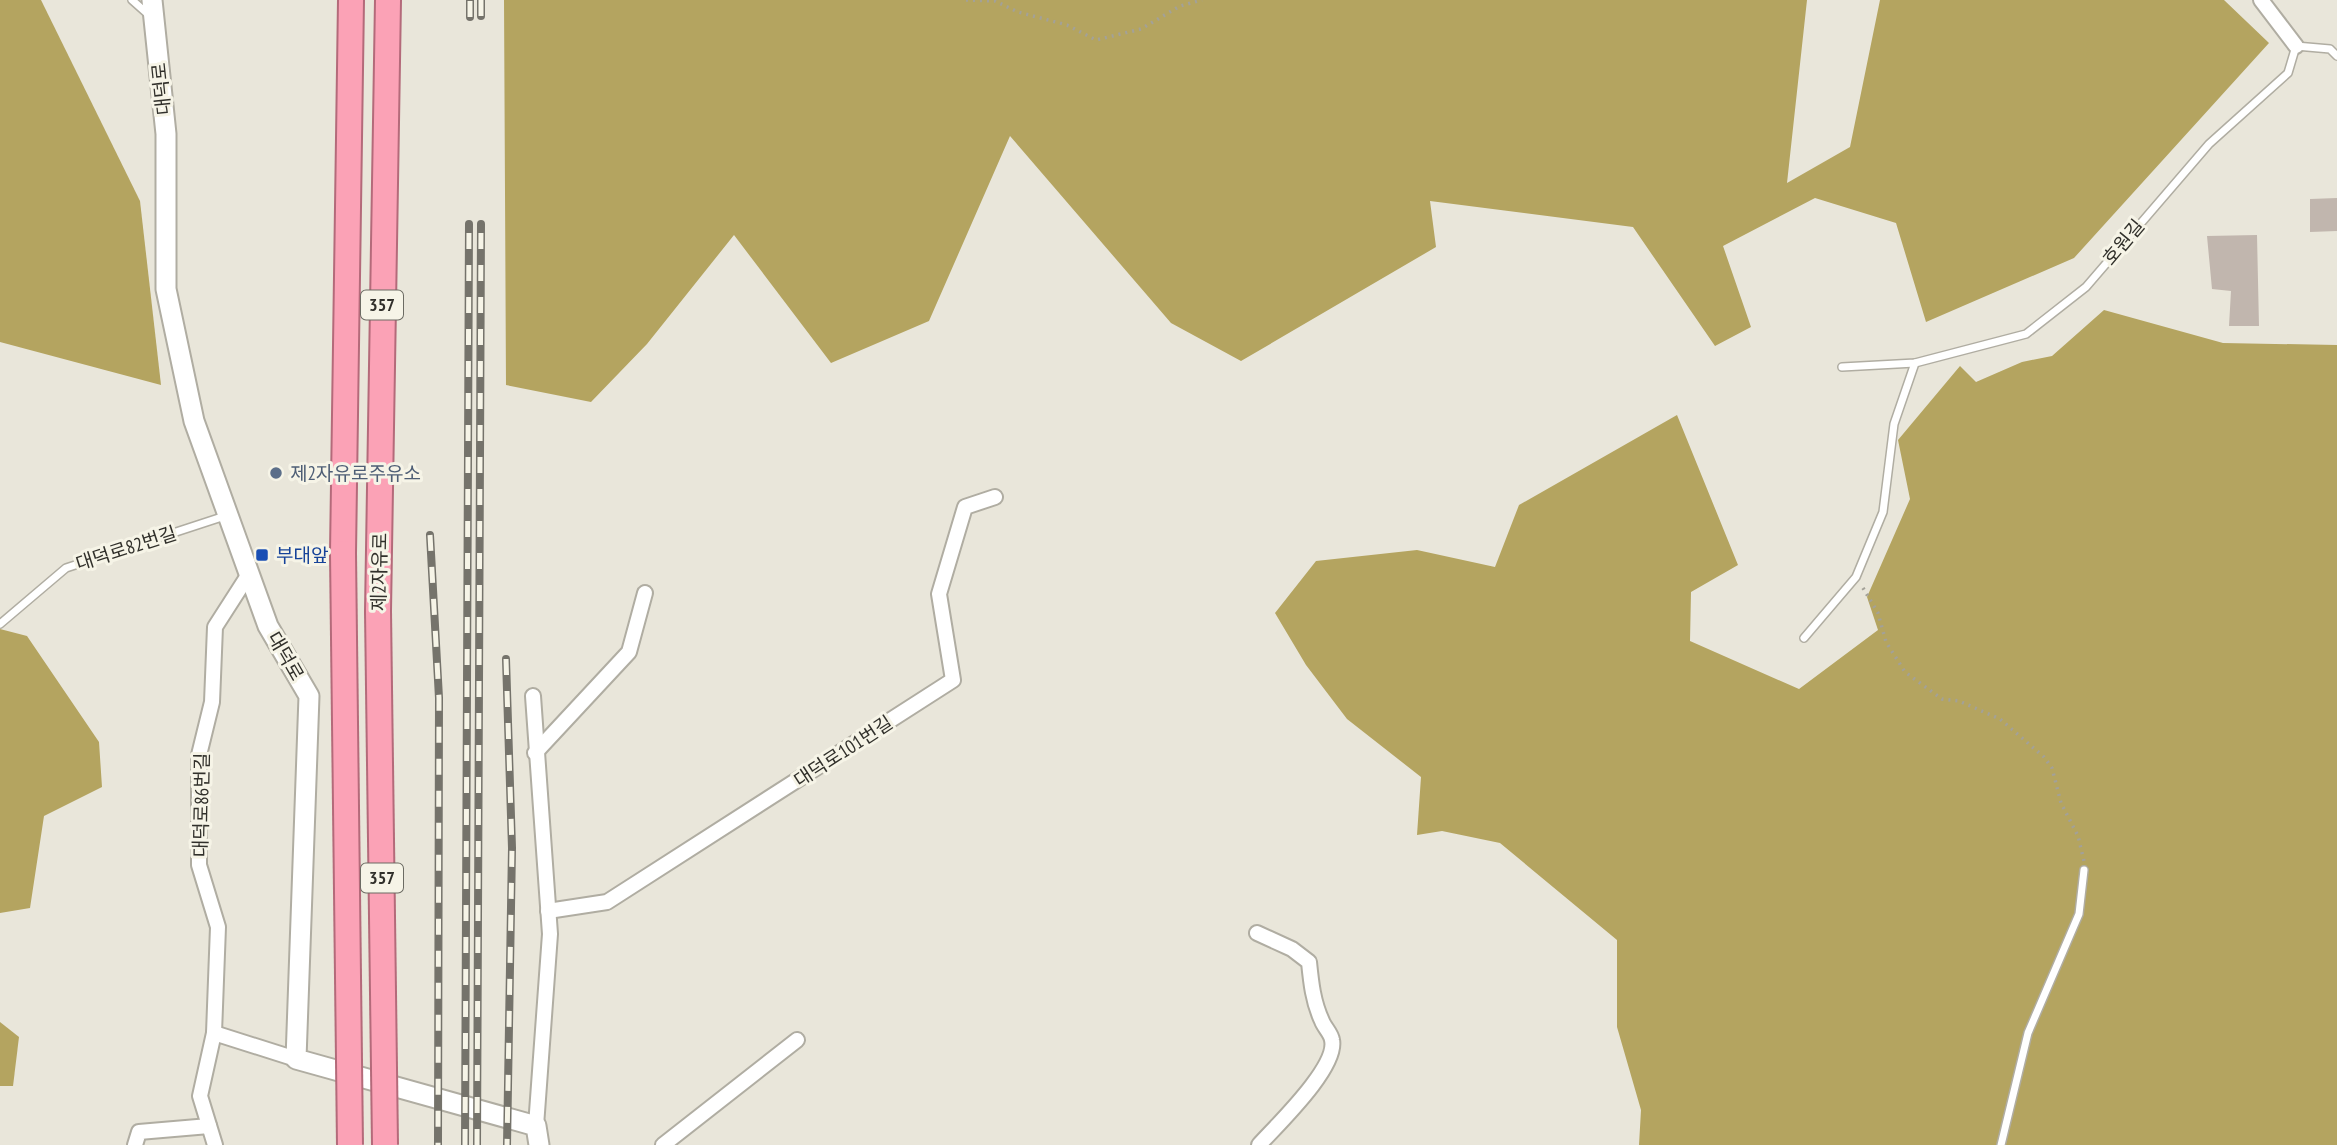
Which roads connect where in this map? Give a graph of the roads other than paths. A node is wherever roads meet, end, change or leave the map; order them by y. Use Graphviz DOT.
graph roads {
  1 [pos="132,0"];
  2 [pos="351,0"];
  3 [pos="388,0"];
  4 [pos="2261,0"];
  5 [pos="153,9"];
  6 [pos="2296,46"];
  7 [pos="2337,56"];
  8 [pos="1914,363"];
  9 [pos="1842,367"];
  10 [pos="995,497"];
  11 [pos="228,515"];
  12 [pos="249,574"];
  13 [pos="645,593"];
  14 [pos="0,624"];
  15 [pos="1804,638"];
  16 [pos="533,696"];
  17 [pos="535,753"];
  18 [pos="2084,870"];
  19 [pos="548,911"];
  20 [pos="1256,933"];
  21 [pos="214,1033"];
  22 [pos="797,1040"];
  23 [pos="296,1059"];
  24 [pos="209,1126"];
  25 [pos="537,1136"];
  26 [pos="135,1145"];
  27 [pos="215,1145"];
  28 [pos="350,1145"];
  29 [pos="385,1145"];
  30 [pos="663,1145"];
  31 [pos="1259,1145"];
  32 [pos="2001,1145"];
  1 -- 5 [label="lane, 대덕로"];
  2 -- 28 [label="highway, 제2자유로 / 357, bridge"];
  3 -- 29 [label="highway, 제2자유로 / 357, bridge"];
  4 -- 6 [label="street"];
  5 -- 11 [label="street, 대덕로"];
  6 -- 7 [label="lane"];
  6 -- 8 [label="lane, 호원길"];
  8 -- 9 [label="lane, 호원길"];
  8 -- 15 [label="lane"];
  10 -- 19 [label="street, 대덕로101번길"];
  11 -- 12 [label="street, 대덕로"];
  11 -- 14 [label="lane, 대덕로82번길"];
  12 -- 21 [label="street, 대덕로86번길"];
  12 -- 23 [label="street, 대덕로"];
  13 -- 17 [label="street"];
  16 -- 17 [label="street"];
  17 -- 19 [label="street"];
  18 -- 32 [label="lane"];
  19 -- 25 [label="street"];
  20 -- 31 [label="street"];
  21 -- 23 [label="street"];
  21 -- 24 [label="street, 대덕로86번길"];
  22 -- 30 [label="street"];
  23 -- 25 [label="street"];
  24 -- 26 [label="street"];
  24 -- 27 [label="street, 대덕로86번길"];
}
